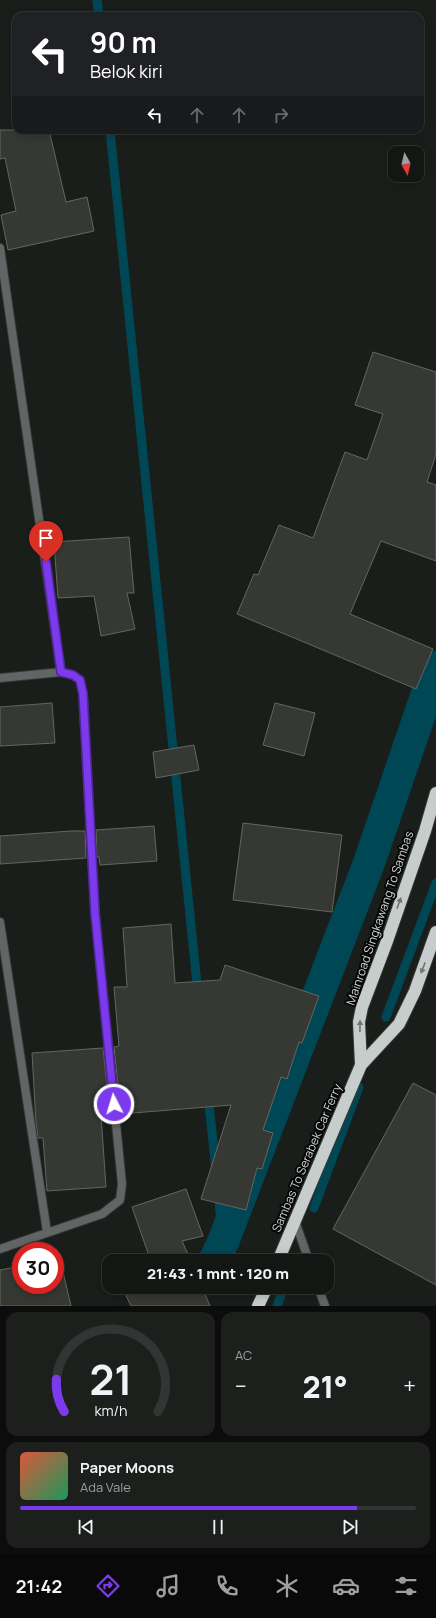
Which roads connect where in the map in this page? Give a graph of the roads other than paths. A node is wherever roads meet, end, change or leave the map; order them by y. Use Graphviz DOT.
graph roads {
  1 [pos="0,248"];
  2 [pos="61,672"];
  3 [pos="0,678"];
  4 [pos="436,793"];
  5 [pos="0,922"];
  6 [pos="436,932"];
  7 [pos="361,1065"];
  8 [pos="295,1221"];
  9 [pos="47,1232"];
  10 [pos="0,1249"];
  11 [pos="281,1254"];
  12 [pos="307,1254"];
  13 [pos="264,1294"];
  14 [pos="321,1294"];
  15 [pos="258,1306"];
  16 [pos="325,1306"];
  1 -- 2 [label="street"];
  2 -- 3 [label="street"];
  2 -- 9 [label="street"];
  7 -- 4 [label="highway, Mainroad Singkawang To Sambas, one-way"];
  5 -- 9 [label="street"];
  6 -- 7 [label="highway, one-way"];
  7 -- 8 [label="highway, Sambas To Serabek Car Ferry"];
  8 -- 11 [label="highway, Sambas To Serabek Car Ferry"];
  8 -- 12 [label="street"];
  9 -- 10 [label="street"];
  13 -- 15 [label="highway"];
  14 -- 16 [label="street"];
}
